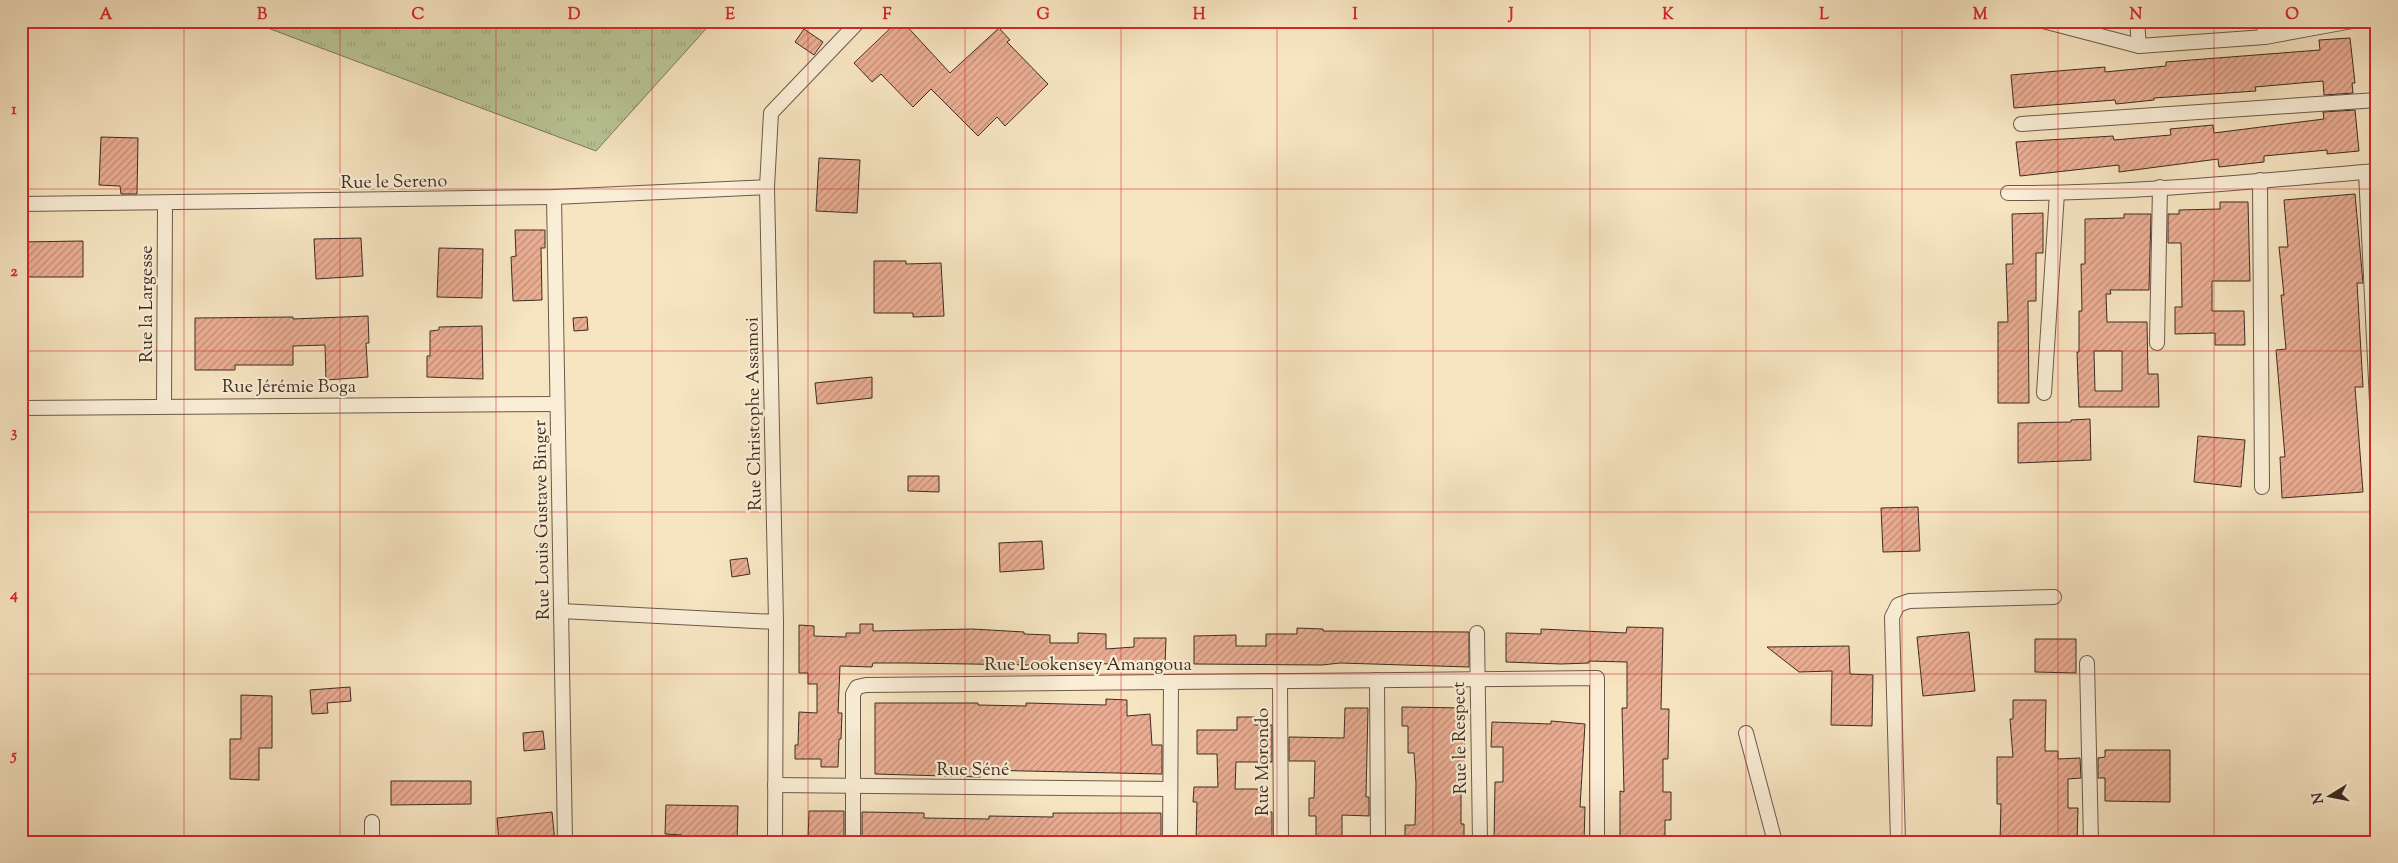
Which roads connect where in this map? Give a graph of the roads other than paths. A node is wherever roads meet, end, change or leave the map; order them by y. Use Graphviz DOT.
graph roads {
  1 [pos="859,21"];
  2 [pos="2043,21"];
  3 [pos="2136,21"];
  4 [pos="2264,21"];
  5 [pos="2352,21"];
  6 [pos="2068,25"];
  7 [pos="2265,37"];
  8 [pos="2139,46"];
  9 [pos="2377,100"];
  10 [pos="2021,124"];
  11 [pos="2371,171"];
  12 [pos="2260,180"];
  13 [pos="2160,187"];
  14 [pos="767,188"];
  15 [pos="2008,193"];
  16 [pos="2057,193"];
  17 [pos="554,197"];
  18 [pos="165,203"];
  19 [pos="21,204"];
  20 [pos="2157,343"];
  21 [pos="2044,394"];
  22 [pos="2377,402"];
  23 [pos="557,404"];
  24 [pos="164,406"];
  25 [pos="21,408"];
  26 [pos="2262,487"];
  27 [pos="2054,597"];
  28 [pos="561,611"];
  29 [pos="776,622"];
  30 [pos="1477,633"];
  31 [pos="2087,663"];
  32 [pos="1377,680"];
  33 [pos="1476,680"];
  34 [pos="1171,682"];
  35 [pos="1280,682"];
  36 [pos="1746,732"];
  37 [pos="775,785"];
  38 [pos="853,788"];
  39 [pos="1170,789"];
  40 [pos="372,822"];
  41 [pos="372,842"];
  42 [pos="565,842"];
  43 [pos="775,842"];
  44 [pos="853,842"];
  45 [pos="1170,842"];
  46 [pos="1281,842"];
  47 [pos="1378,842"];
  48 [pos="1480,842"];
  49 [pos="1597,842"];
  50 [pos="1775,842"];
  51 [pos="1898,842"];
  52 [pos="2091,842"];
  1 -- 14 [label="street, Rue Christophe Assamoi"];
  2 -- 6 [label="street"];
  3 -- 8 [label="street"];
  4 -- 7 [label="street"];
  5 -- 7 [label="street"];
  6 -- 8 [label="street"];
  7 -- 8 [label="street"];
  9 -- 10 [label="street"];
  11 -- 12 [label="street"];
  11 -- 22 [label="street"];
  12 -- 13 [label="street"];
  12 -- 26 [label="street"];
  13 -- 16 [label="street"];
  13 -- 20 [label="street"];
  14 -- 17 [label="street, Rue le Sereno"];
  14 -- 29 [label="street, Rue Christophe Assamoi"];
  15 -- 16 [label="street"];
  16 -- 21 [label="street"];
  17 -- 18 [label="street, Rue le Sereno"];
  17 -- 23 [label="street, Rue Louis Gustave Binger"];
  18 -- 19 [label="street, Rue le Sereno"];
  18 -- 24 [label="street, Rue la Largesse"];
  23 -- 24 [label="street, Rue Jérémie Boga"];
  23 -- 28 [label="street, Rue Louis Gustave Binger"];
  24 -- 25 [label="street, Rue Jérémie Boga"];
  27 -- 51 [label="street"];
  28 -- 29 [label="street"];
  28 -- 42 [label="street, Rue Louis Gustave Binger"];
  29 -- 37 [label="street, Rue Christophe Assamoi"];
  30 -- 33 [label="street, Rue le Respect"];
  31 -- 52 [label="street"];
  32 -- 33 [label="street, Rue Lookensey Amangoua"];
  32 -- 35 [label="street, Rue Lookensey Amangoua"];
  32 -- 47 [label="street"];
  33 -- 48 [label="street, Rue le Respect"];
  33 -- 49 [label="street, Rue Lookensey Amangoua"];
  34 -- 35 [label="street, Rue Lookensey Amangoua"];
  34 -- 38 [label="street, Rue Lookensey Amangoua"];
  34 -- 39 [label="street"];
  35 -- 46 [label="street, Rue Morondo"];
  36 -- 50 [label="street"];
  37 -- 38 [label="street, Rue Séné"];
  37 -- 43 [label="street, Rue Christophe Assamoi"];
  38 -- 39 [label="street, Rue Séné"];
  38 -- 44 [label="street, Rue Lookensey Amangoua"];
  39 -- 45 [label="street"];
  40 -- 41 [label="street"];
}
